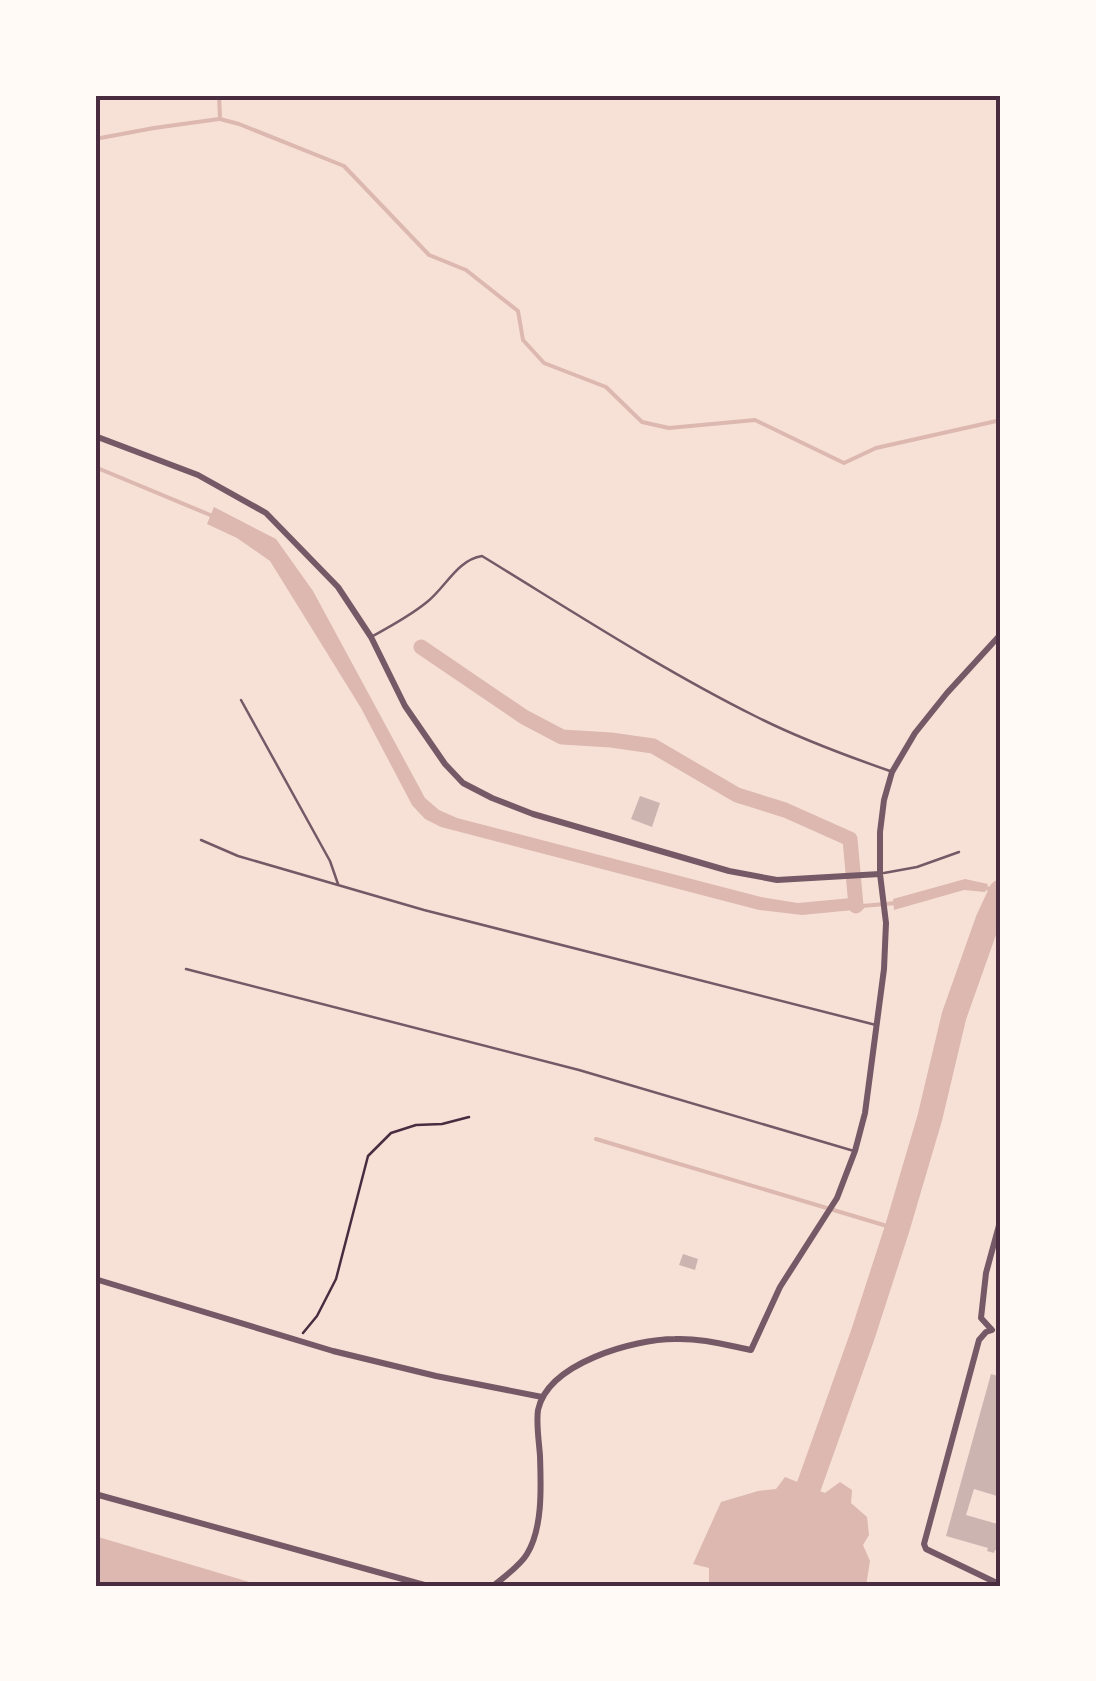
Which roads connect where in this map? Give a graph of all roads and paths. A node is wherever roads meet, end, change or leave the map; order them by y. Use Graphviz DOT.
graph roads {
  1 [pos="95,436"];
  2 [pos="1001,634"];
  3 [pos="370,637"];
  4 [pos="240,700"];
  5 [pos="892,772"];
  6 [pos="200,840"];
  7 [pos="959,852"];
  8 [pos="880,874"];
  9 [pos="338,885"];
  10 [pos="186,969"];
  11 [pos="877,1025"];
  12 [pos="469,1116"];
  13 [pos="855,1151"];
  14 [pos="1001,1218"];
  15 [pos="95,1279"];
  16 [pos="997,1331"];
  17 [pos="297,1340"];
  18 [pos="542,1397"];
  19 [pos="95,1494"];
  20 [pos="1001,1585"];
  21 [pos="428,1586"];
  22 [pos="493,1586"];
  1 -- 3 [label="street"];
  2 -- 5 [label="street"];
  3 -- 5 [label="lane"];
  3 -- 8 [label="street"];
  4 -- 9 [label="lane"];
  5 -- 8 [label="street"];
  6 -- 9 [label="lane"];
  7 -- 8 [label="lane"];
  8 -- 11 [label="street"];
  9 -- 11 [label="lane"];
  10 -- 13 [label="lane"];
  11 -- 13 [label="street"];
  12 -- 17 [label="path"];
  13 -- 18 [label="street"];
  14 -- 16 [label="street"];
  15 -- 17 [label="street"];
  16 -- 20 [label="street"];
  17 -- 18 [label="street"];
  18 -- 22 [label="street"];
  19 -- 21 [label="street"];
}
